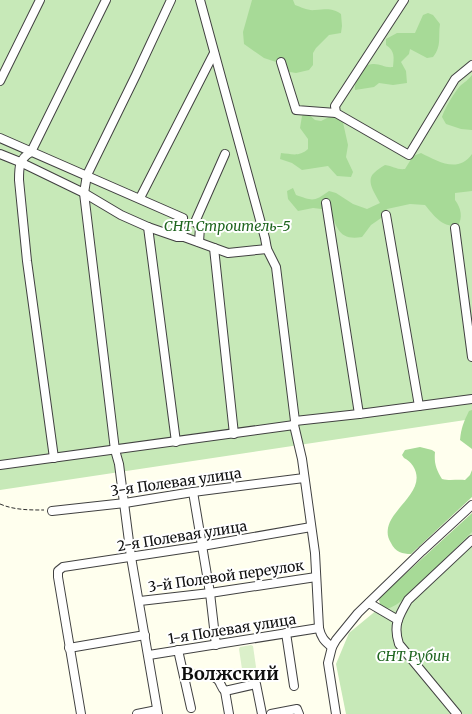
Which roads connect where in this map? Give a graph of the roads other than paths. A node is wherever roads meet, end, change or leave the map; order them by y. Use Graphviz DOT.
graph roads {
  1 [pos="40,0"];
  2 [pos="106,0"];
  3 [pos="171,0"];
  4 [pos="200,0"];
  5 [pos="404,0"];
  6 [pos="214,53"];
  7 [pos="281,62"];
  8 [pos="472,65"];
  9 [pos="0,81"];
  10 [pos="336,113"];
  11 [pos="0,138"];
  12 [pos="31,152"];
  13 [pos="0,154"];
  14 [pos="225,154"];
  15 [pos="20,162"];
  16 [pos="87,175"];
  17 [pos="84,193"];
  18 [pos="140,198"];
  19 [pos="326,203"];
  20 [pos="386,215"];
  21 [pos="148,227"];
  22 [pos="456,228"];
  23 [pos="184,237"];
  24 [pos="199,242"];
  25 [pos="214,248"];
  26 [pos="267,249"];
  27 [pos="472,357"];
  28 [pos="472,399"];
  29 [pos="419,406"];
  30 [pos="359,414"];
  31 [pos="295,423"];
  32 [pos="234,434"];
  33 [pos="176,442"];
  34 [pos="115,450"];
  35 [pos="54,458"];
  36 [pos="0,465"];
  37 [pos="304,478"];
  38 [pos="193,492"];
  39 [pos="124,502"];
  40 [pos="472,506"];
  41 [pos="52,511"];
  42 [pos="311,527"];
  43 [pos="472,540"];
  44 [pos="202,546"];
  45 [pos="131,557"];
  46 [pos="316,577"];
  47 [pos="210,593"];
  48 [pos="140,601"];
  49 [pos="369,603"];
  50 [pos="398,620"];
  51 [pos="319,628"];
  52 [pos="286,633"];
  53 [pos="145,635"];
  54 [pos="216,645"];
  55 [pos="332,647"];
  56 [pos="69,648"];
  57 [pos="178,650"];
  58 [pos="149,655"];
  59 [pos="184,675"];
  60 [pos="294,686"];
  61 [pos="225,691"];
  62 [pos="191,708"];
  63 [pos="300,710"];
  64 [pos="158,712"];
  65 [pos="81,714"];
  66 [pos="137,714"];
  67 [pos="229,714"];
  68 [pos="262,714"];
  69 [pos="271,714"];
  70 [pos="336,714"];
  71 [pos="458,714"];
  1 -- 9 [label="street"];
  2 -- 12 [label="street"];
  3 -- 16 [label="street"];
  4 -- 6 [label="street"];
  5 -- 10 [label="street"];
  6 -- 18 [label="street"];
  6 -- 26 [label="street"];
  7 -- 10 [label="street"];
  8 -- 10 [label="street"];
  11 -- 12 [label="street"];
  12 -- 15 [label="street"];
  12 -- 16 [label="street"];
  13 -- 15 [label="street"];
  14 -- 24 [label="street"];
  15 -- 17 [label="street"];
  15 -- 35 [label="street"];
  16 -- 17 [label="street"];
  16 -- 18 [label="street"];
  17 -- 21 [label="street"];
  17 -- 34 [label="street"];
  18 -- 23 [label="street"];
  19 -- 30 [label="street"];
  20 -- 29 [label="street"];
  21 -- 23 [label="street"];
  21 -- 33 [label="street"];
  22 -- 27 [label="street"];
  23 -- 24 [label="street"];
  24 -- 25 [label="street"];
  25 -- 26 [label="street"];
  25 -- 32 [label="street"];
  26 -- 31 [label="street"];
  28 -- 29 [label="street"];
  29 -- 30 [label="street"];
  30 -- 31 [label="street"];
  31 -- 32 [label="street"];
  31 -- 37 [label="street"];
  32 -- 33 [label="street"];
  33 -- 34 [label="street"];
  34 -- 35 [label="street"];
  34 -- 39 [label="street"];
  35 -- 36 [label="street"];
  37 -- 38 [label="street, 3-я Полевая улица"];
  37 -- 42 [label="street"];
  38 -- 39 [label="street, 3-я Полевая улица"];
  38 -- 44 [label="street"];
  39 -- 41 [label="street, 3-я Полевая улица"];
  39 -- 45 [label="street"];
  40 -- 49 [label="street"];
  42 -- 44 [label="street, 2-я Полевая улица"];
  42 -- 46 [label="street"];
  43 -- 50 [label="street"];
  44 -- 45 [label="street, 2-я Полевая улица"];
  44 -- 47 [label="street"];
  45 -- 48 [label="street"];
  45 -- 56 [label="street, 2-я Полевая улица"];
  46 -- 47 [label="street, 3-й Полевой переулок"];
  46 -- 51 [label="street"];
  47 -- 48 [label="street, 3-й Полевой переулок"];
  47 -- 54 [label="street"];
  48 -- 53 [label="street"];
  49 -- 50 [label="street"];
  49 -- 55 [label="street"];
  50 -- 71 [label="street"];
  51 -- 52 [label="street, 1-я Полевая улица"];
  51 -- 55 [label="street"];
  52 -- 54 [label="street, 1-я Полевая улица"];
  52 -- 60 [label="street"];
  53 -- 56 [label="street"];
  53 -- 58 [label="street"];
  54 -- 57 [label="street, 1-я Полевая улица"];
  55 -- 70 [label="street"];
  56 -- 65 [label="street"];
  57 -- 58 [label="street, 1-я Полевая улица"];
  57 -- 59 [label="street"];
  58 -- 64 [label="street"];
  59 -- 61 [label="street"];
  59 -- 62 [label="street"];
  61 -- 67 [label="street"];
  61 -- 68 [label="street"];
  63 -- 69 [label="street"];
  64 -- 66 [label="street"];
}
